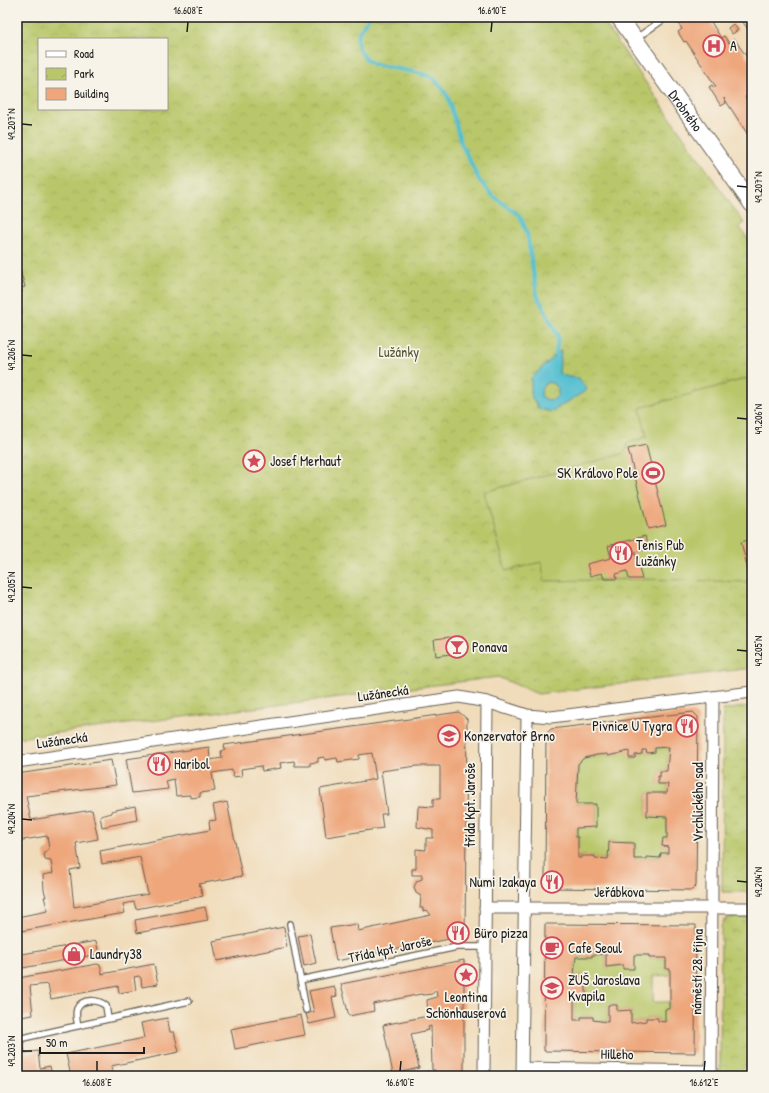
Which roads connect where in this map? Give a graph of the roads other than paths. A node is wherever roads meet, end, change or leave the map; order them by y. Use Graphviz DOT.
graph roads {
  1 [pos="619,17"];
  2 [pos="667,17"];
  3 [pos="635,39"];
  4 [pos="752,204"];
  5 [pos="752,692"];
  6 [pos="713,697"];
  7 [pos="487,702"];
  8 [pos="527,715"];
  9 [pos="17,762"];
  10 [pos="525,906"];
  11 [pos="485,908"];
  12 [pos="713,908"];
  13 [pos="752,908"];
  14 [pos="290,924"];
  15 [pos="485,947"];
  16 [pos="300,980"];
  17 [pos="189,1002"];
  18 [pos="306,1010"];
  19 [pos="108,1019"];
  20 [pos="78,1026"];
  21 [pos="23,1038"];
  22 [pos="522,1072"];
  23 [pos="711,1073"];
  24 [pos="484,1076"];
  1 -- 3 [label="street, Drobného"];
  2 -- 3 [label="lane"];
  3 -- 4 [label="street, Drobného"];
  5 -- 6 [label="street, Lužánecká"];
  6 -- 8 [label="street, Lužánecká"];
  6 -- 12 [label="street, Vrchlického sad"];
  7 -- 8 [label="street, Lužánecká"];
  7 -- 9 [label="street, Lužánecká"];
  7 -- 11 [label="street, třída Kpt. Jaroše"];
  8 -- 10 [label="street"];
  10 -- 11 [label="street"];
  10 -- 12 [label="street, Jeřábkova"];
  10 -- 22 [label="street"];
  11 -- 15 [label="street, třída Kpt. Jaroše"];
  12 -- 13 [label="street"];
  12 -- 23 [label="street, náměstí 28. října"];
  14 -- 16 [label="lane"];
  15 -- 16 [label="lane, Třída kpt. Jaroše"];
  15 -- 24 [label="street, třída Kpt. Jaroše"];
  16 -- 18 [label="lane"];
  17 -- 19 [label="lane"];
  19 -- 20 [label="lane"];
  19 -- 20 [label="lane"];
  20 -- 21 [label="lane"];
  22 -- 23 [label="street, Hilleho"];
}
